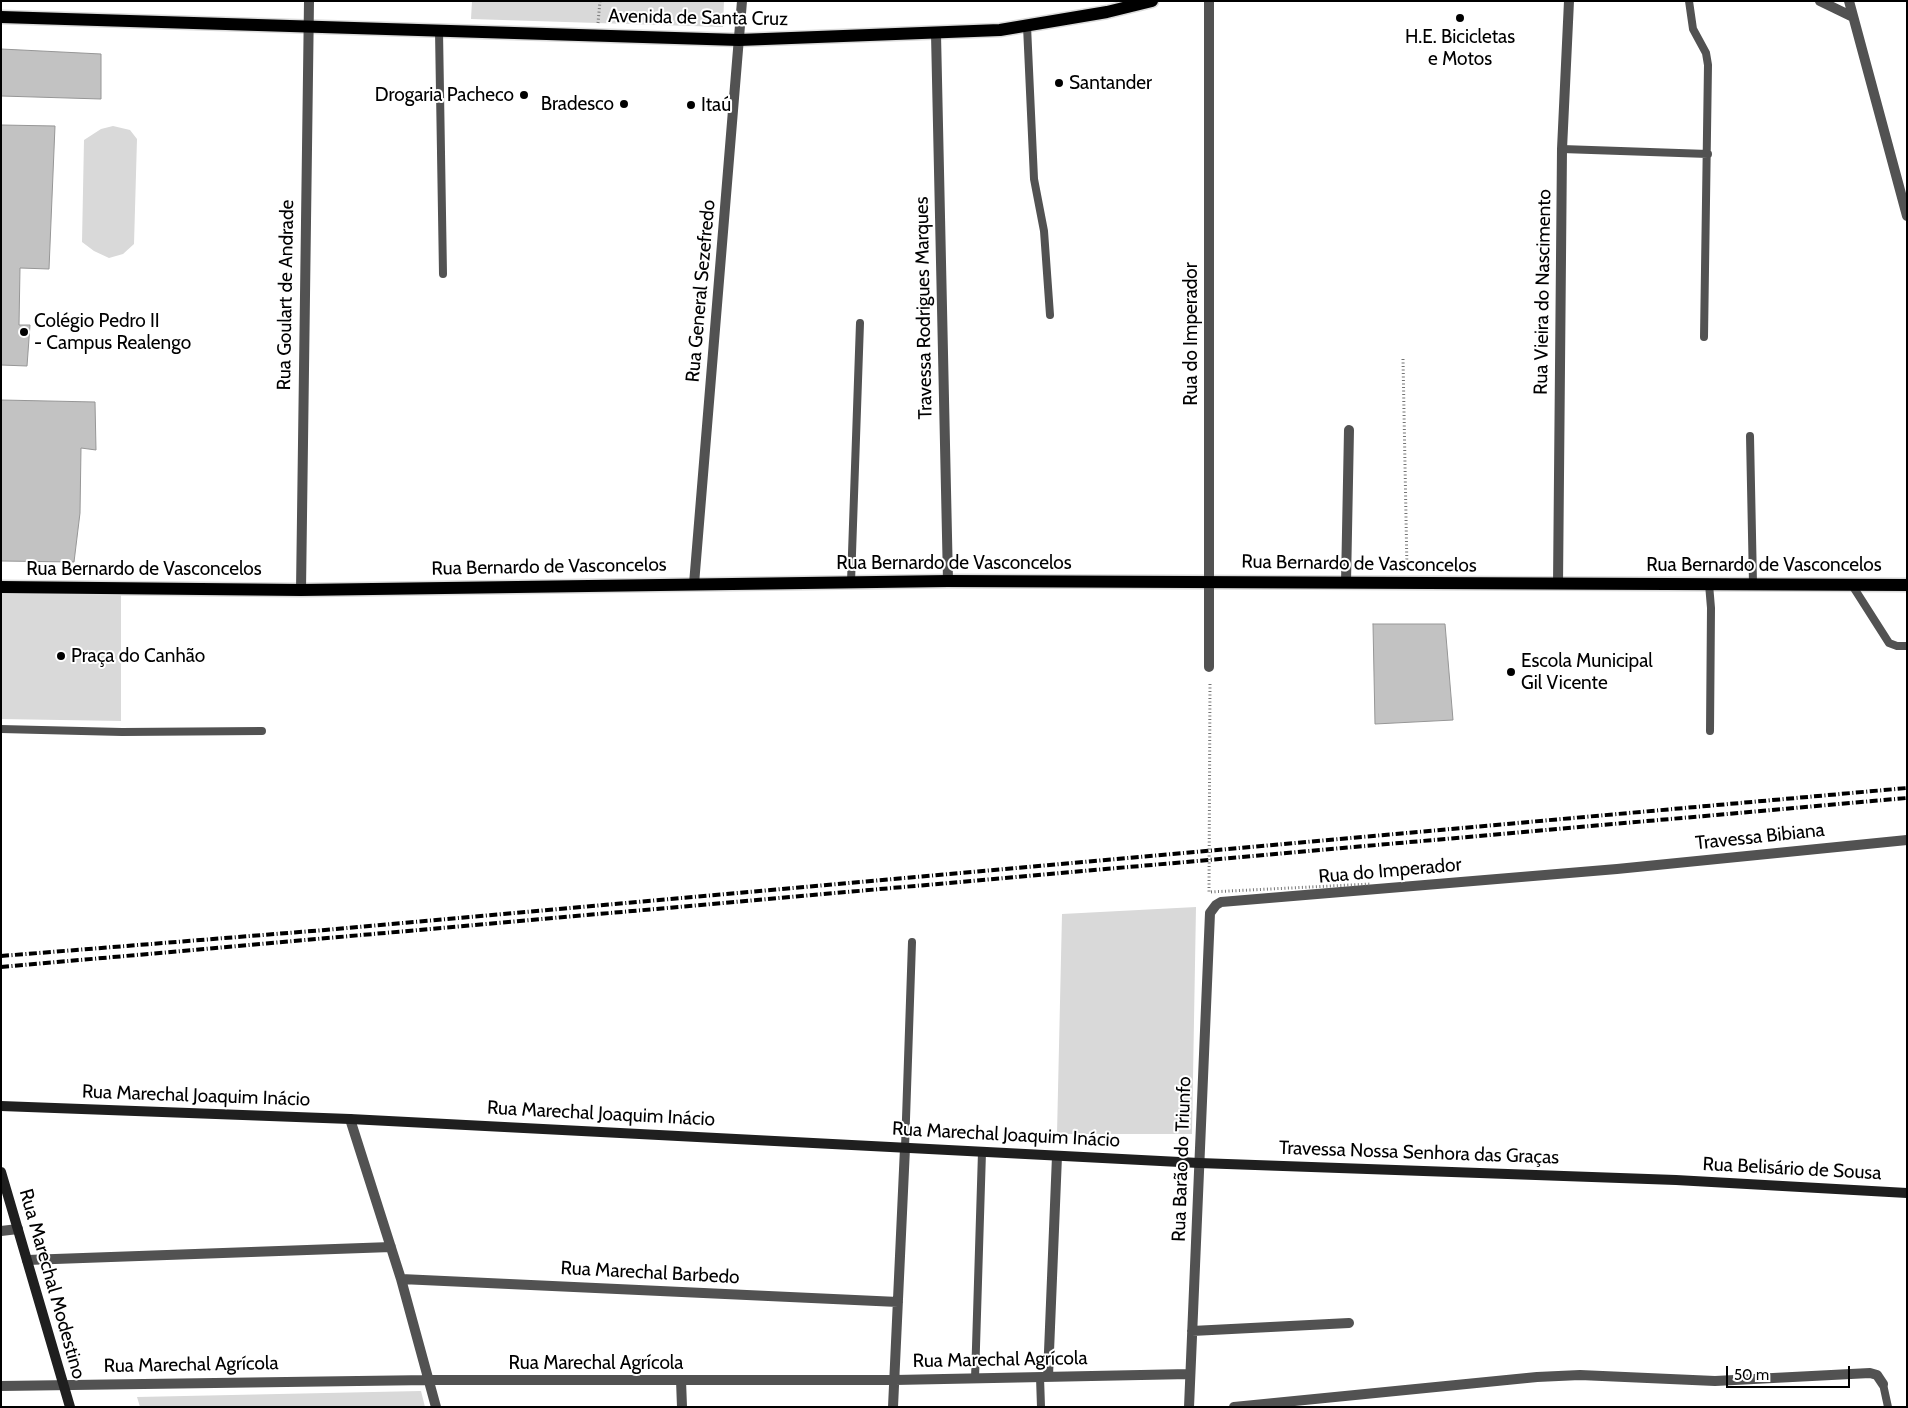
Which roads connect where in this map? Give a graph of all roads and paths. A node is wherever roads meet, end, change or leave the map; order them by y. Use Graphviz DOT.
graph roads {
  1 [pos="309,1"];
  2 [pos="600,1"];
  3 [pos="742,1"];
  4 [pos="1152,1"];
  5 [pos="1209,1"];
  6 [pos="1569,1"];
  7 [pos="1689,1"];
  8 [pos="1820,1"];
  9 [pos="1849,1"];
  10 [pos="1854,16"];
  11 [pos="1,18"];
  12 [pos="1027,26"];
  13 [pos="308,28"];
  14 [pos="439,31"];
  15 [pos="936,34"];
  16 [pos="596,36"];
  17 [pos="739,40"];
  18 [pos="1562,149"];
  19 [pos="1708,154"];
  20 [pos="1907,216"];
  21 [pos="444,274"];
  22 [pos="1050,315"];
  23 [pos="860,323"];
  24 [pos="1704,337"];
  25 [pos="1403,359"];
  26 [pos="1349,430"];
  27 [pos="1750,436"];
  28 [pos="948,581"];
  29 [pos="851,582"];
  30 [pos="1209,582"];
  31 [pos="1346,583"];
  32 [pos="1407,583"];
  33 [pos="694,584"];
  34 [pos="1558,584"];
  35 [pos="1709,584"];
  36 [pos="1753,584"];
  37 [pos="1852,585"];
  38 [pos="1907,585"];
  39 [pos="1,587"];
  40 [pos="301,590"];
  41 [pos="1907,646"];
  42 [pos="1209,667"];
  43 [pos="1210,684"];
  44 [pos="1,729"];
  45 [pos="262,731"];
  46 [pos="1710,731"];
  47 [pos="1907,840"];
  48 [pos="1578,872"];
  49 [pos="1370,884"];
  50 [pos="1210,914"];
  51 [pos="912,942"];
  52 [pos="1,1106"];
  53 [pos="350,1118"];
  54 [pos="905,1148"];
  55 [pos="982,1152"];
  56 [pos="1057,1156"];
  57 [pos="1199,1163"];
  58 [pos="1,1172"];
  59 [pos="1676,1180"];
  60 [pos="1907,1193"];
  61 [pos="18,1229"];
  62 [pos="1,1231"];
  63 [pos="391,1248"];
  64 [pos="27,1260"];
  65 [pos="401,1279"];
  66 [pos="898,1302"];
  67 [pos="1349,1323"];
  68 [pos="1192,1331"];
  69 [pos="1190,1374"];
  70 [pos="1044,1376"];
  71 [pos="975,1379"];
  72 [pos="429,1380"];
  73 [pos="681,1380"];
  74 [pos="895,1380"];
  75 [pos="63,1384"];
  76 [pos="1883,1384"];
  77 [pos="1,1386"];
  78 [pos="70,1407"];
  79 [pos="436,1407"];
  80 [pos="682,1407"];
  81 [pos="893,1407"];
  82 [pos="1041,1407"];
  83 [pos="1189,1407"];
  84 [pos="1234,1407"];
  85 [pos="1888,1407"];
  1 -- 13 [label="street, Rua Goulart de Andrade"];
  2 -- 16 [label="path"];
  3 -- 17 [label="street, Rua General Sezefredo"];
  4 -- 12 [label="main road, Avenida de Santa Cruz"];
  5 -- 30 [label="street, Rua do Imperador"];
  6 -- 18 [label="street, Rua Vieira do Nascimento"];
  7 -- 19 [label="lane"];
  8 -- 10 [label="street"];
  9 -- 10 [label="street"];
  10 -- 20 [label="street"];
  11 -- 13 [label="main road, Avenida de Santa Cruz"];
  12 -- 15 [label="main road, Avenida de Santa Cruz"];
  12 -- 22 [label="lane"];
  13 -- 14 [label="main road, Avenida de Santa Cruz"];
  13 -- 40 [label="street, Rua Goulart de Andrade"];
  14 -- 16 [label="main road, Avenida de Santa Cruz"];
  14 -- 21 [label="lane"];
  15 -- 17 [label="main road, Avenida de Santa Cruz"];
  15 -- 28 [label="street, Travessa Rodrigues Marques"];
  16 -- 17 [label="main road, Avenida de Santa Cruz"];
  17 -- 33 [label="street, Rua General Sezefredo"];
  18 -- 19 [label="lane"];
  18 -- 34 [label="street, Rua Vieira do Nascimento"];
  19 -- 24 [label="lane"];
  23 -- 29 [label="lane"];
  25 -- 32 [label="path"];
  26 -- 31 [label="street"];
  27 -- 36 [label="lane"];
  28 -- 29 [label="main road, Rua Bernardo de Vasconcelos"];
  28 -- 30 [label="main road, Rua Bernardo de Vasconcelos"];
  29 -- 33 [label="main road, Rua Bernardo de Vasconcelos"];
  30 -- 31 [label="main road, Rua Bernardo de Vasconcelos"];
  30 -- 42 [label="street, Rua do Imperador"];
  31 -- 32 [label="main road, Rua Bernardo de Vasconcelos"];
  32 -- 34 [label="main road, Rua Bernardo de Vasconcelos"];
  33 -- 40 [label="main road, Rua Bernardo de Vasconcelos"];
  34 -- 35 [label="main road, Rua Bernardo de Vasconcelos"];
  35 -- 36 [label="main road, Rua Bernardo de Vasconcelos"];
  35 -- 46 [label="lane"];
  36 -- 37 [label="main road, Rua Bernardo de Vasconcelos"];
  37 -- 38 [label="main road, Rua Bernardo de Vasconcelos"];
  37 -- 41 [label="lane"];
  39 -- 40 [label="main road, Rua Bernardo de Vasconcelos"];
  43 -- 49 [label="path, bridge"];
  44 -- 45 [label="lane"];
  47 -- 48 [label="street, Travessa Bibiana"];
  48 -- 50 [label="street, Rua do Imperador"];
  50 -- 57 [label="street, Rua Barão do Triunfo"];
  51 -- 54 [label="lane"];
  52 -- 53 [label="street, Rua Marechal Joaquim Inácio"];
  53 -- 54 [label="street, Rua Marechal Joaquim Inácio"];
  53 -- 63 [label="street"];
  54 -- 55 [label="street, Rua Marechal Joaquim Inácio"];
  54 -- 66 [label="street"];
  55 -- 56 [label="street, Rua Marechal Joaquim Inácio"];
  55 -- 71 [label="lane"];
  56 -- 57 [label="street, Rua Marechal Joaquim Inácio"];
  56 -- 70 [label="street"];
  57 -- 59 [label="street, Travessa Nossa Senhora das Graças"];
  57 -- 68 [label="street, Rua Barão do Triunfo"];
  58 -- 61 [label="street, Rua Marechal Modestino"];
  59 -- 60 [label="street, Rua Belisário de Sousa"];
  61 -- 62 [label="street"];
  61 -- 64 [label="street, Rua Marechal Modestino"];
  63 -- 64 [label="street"];
  63 -- 65 [label="street"];
  64 -- 75 [label="street, Rua Marechal Modestino"];
  65 -- 66 [label="street, Rua Marechal Barbedo"];
  65 -- 72 [label="street"];
  66 -- 74 [label="street"];
  67 -- 68 [label="street"];
  68 -- 69 [label="street, Rua Barão do Triunfo"];
  69 -- 70 [label="street, Rua Marechal Agrícola"];
  69 -- 83 [label="street, Rua Barão do Triunfo"];
  70 -- 71 [label="street, Rua Marechal Agrícola"];
  70 -- 82 [label="lane"];
  71 -- 74 [label="street, Rua Marechal Agrícola"];
  72 -- 73 [label="street, Rua Marechal Agrícola"];
  72 -- 75 [label="street, Rua Marechal Agrícola"];
  72 -- 79 [label="street"];
  73 -- 74 [label="street, Rua Marechal Agrícola"];
  73 -- 80 [label="street"];
  74 -- 81 [label="street"];
  75 -- 77 [label="street, Rua Marechal Agrícola"];
  75 -- 78 [label="street, Rua Marechal Modestino"];
  76 -- 84 [label="street"];
  76 -- 85 [label="lane"];
}
